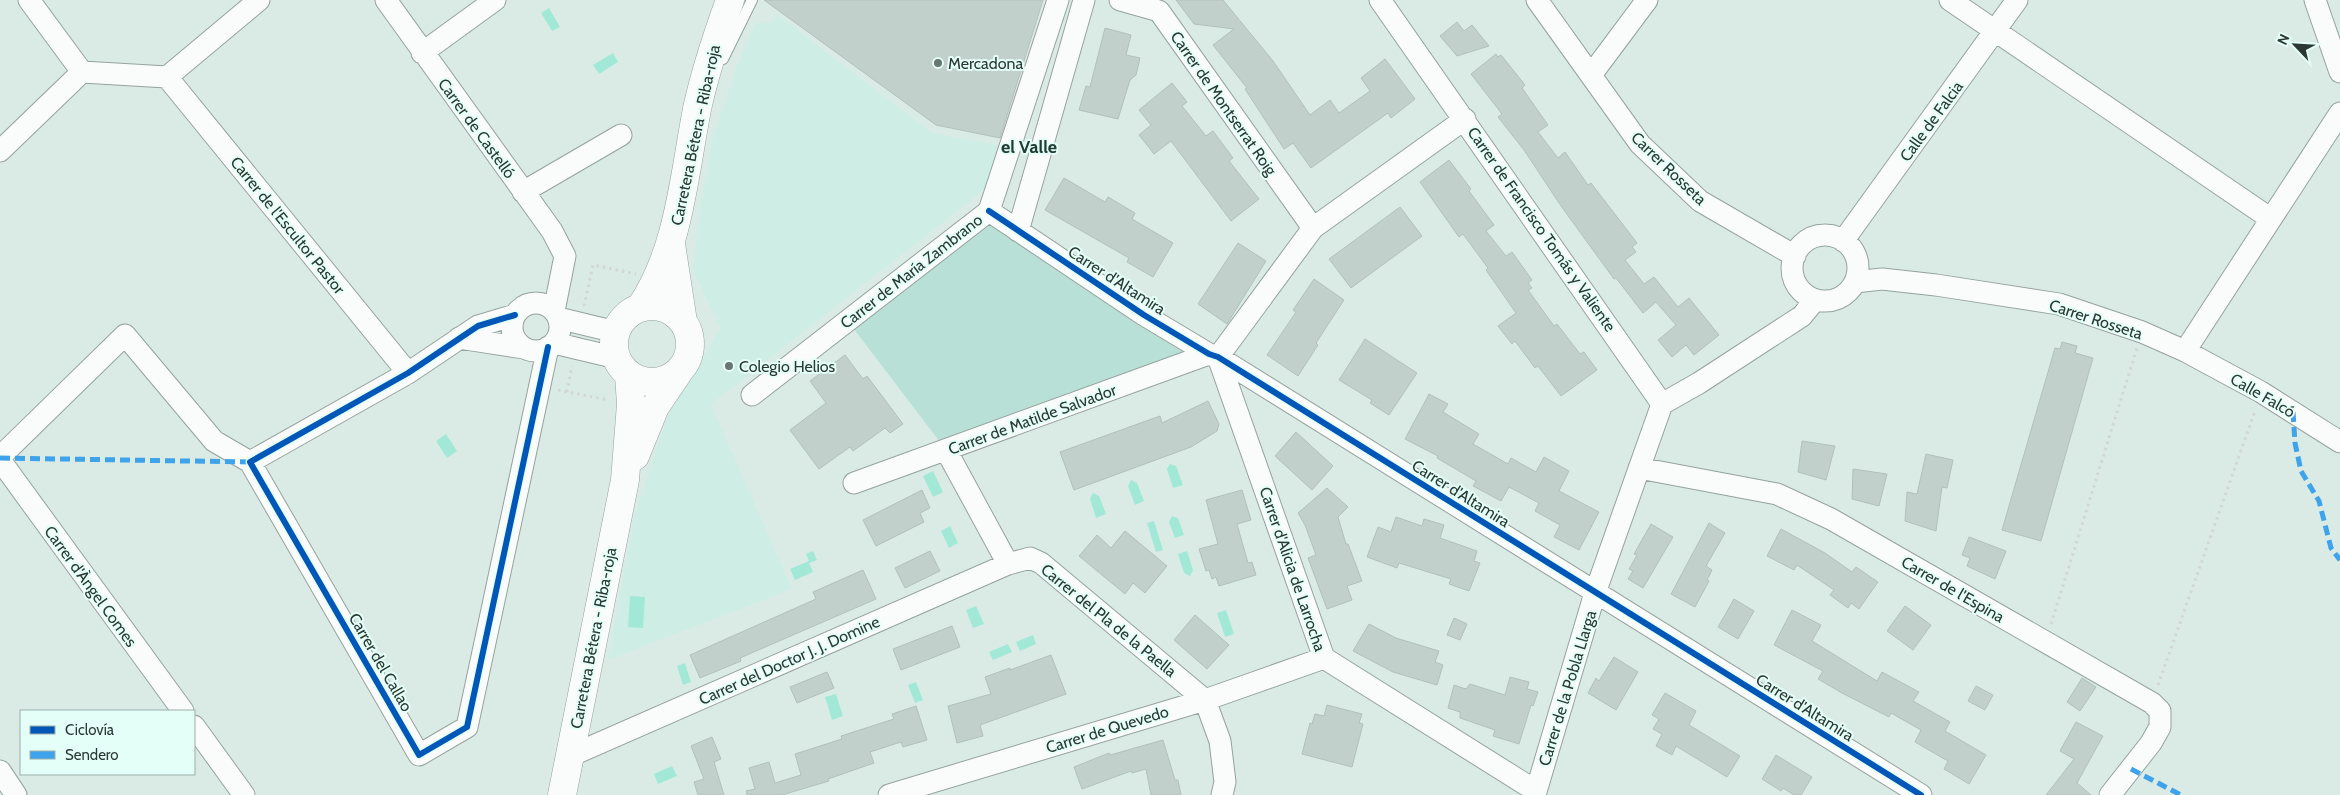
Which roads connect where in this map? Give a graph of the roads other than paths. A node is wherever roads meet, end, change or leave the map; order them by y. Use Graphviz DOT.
graph roads {
  1 [pos="29,0"];
  2 [pos="259,0"];
  3 [pos="386,0"];
  4 [pos="495,0"];
  5 [pos="730,0"];
  6 [pos="752,0"];
  7 [pos="1058,0"];
  8 [pos="1084,0"];
  9 [pos="1120,0"];
  10 [pos="1380,0"];
  11 [pos="1537,0"];
  12 [pos="1647,0"];
  13 [pos="1950,0"];
  14 [pos="2018,0"];
  15 [pos="2315,0"];
  16 [pos="1995,32"];
  17 [pos="422,53"];
  18 [pos="82,72"];
  19 [pos="2340,72"];
  20 [pos="1591,75"];
  21 [pos="167,78"];
  22 [pos="698,106"];
  23 [pos="2340,113"];
  24 [pos="1465,119"];
  25 [pos="621,135"];
  26 [pos="0,151"];
  27 [pos="524,192"];
  28 [pos="990,211"];
  29 [pos="2271,219"];
  30 [pos="1313,228"];
  31 [pos="1018,231"];
  32 [pos="1843,241"];
  33 [pos="671,242"];
  34 [pos="1795,256"];
  35 [pos="564,265"];
  36 [pos="1855,282"];
  37 [pos="1815,300"];
  38 [pos="640,308"];
  39 [pos="521,310"];
  40 [pos="556,315"];
  41 [pos="683,322"];
  42 [pos="459,338"];
  43 [pos="539,347"];
  44 [pos="2185,351"];
  45 [pos="621,355"];
  46 [pos="1213,356"];
  47 [pos="408,373"];
  48 [pos="678,373"];
  49 [pos="752,395"];
  50 [pos="1662,404"];
  51 [pos="2340,442"];
  52 [pos="946,450"];
  53 [pos="0,459"];
  54 [pos="250,462"];
  55 [pos="1639,468"];
  56 [pos="625,480"];
  57 [pos="854,483"];
  58 [pos="1008,564"];
  59 [pos="1595,593"];
  60 [pos="1324,658"];
  61 [pos="1205,700"];
  62 [pos="182,710"];
  63 [pos="195,727"];
  64 [pos="570,756"];
  65 [pos="0,771"];
  66 [pos="1535,793"];
  67 [pos="16,795"];
  68 [pos="244,795"];
  69 [pos="562,795"];
  70 [pos="888,795"];
  71 [pos="1222,795"];
  72 [pos="1921,795"];
  73 [pos="2110,795"];
  1 -- 18 [label="street"];
  2 -- 21 [label="street"];
  3 -- 17 [label="street, Carrer de Castelló"];
  4 -- 17 [label="street"];
  5 -- 22 [label="main road, Carretera Bétera - Riba-roja"];
  6 -- 22 [label="lane"];
  7 -- 28 [label="street, Carrer de María Zambrano"];
  8 -- 31 [label="street"];
  9 -- 30 [label="street, Carrer de Montserrat Roig"];
  10 -- 24 [label="street, Carrer de Francisco Tomás y Valiente"];
  11 -- 20 [label="street, Carrer Rosseta"];
  12 -- 20 [label="street"];
  13 -- 16 [label="street"];
  14 -- 16 [label="street, Calle de Falcia"];
  15 -- 19 [label="street"];
  16 -- 29 [label="street"];
  16 -- 32 [label="street, Calle de Falcia"];
  17 -- 27 [label="street, Carrer de Castelló"];
  18 -- 21 [label="street"];
  18 -- 26 [label="street"];
  20 -- 34 [label="street, Carrer Rosseta"];
  21 -- 47 [label="street, Carrer de l'Escultor Pastor"];
  22 -- 33 [label="main road, Carretera Bétera - Riba-roja"];
  23 -- 29 [label="street"];
  24 -- 30 [label="street"];
  24 -- 50 [label="street, Carrer de Francisco Tomás y Valiente"];
  25 -- 27 [label="street"];
  27 -- 35 [label="street, Carrer de Castelló"];
  28 -- 31 [label="street, Carrer d'Altamira"];
  28 -- 49 [label="street, Carrer de María Zambrano"];
  29 -- 44 [label="street"];
  30 -- 46 [label="street"];
  31 -- 46 [label="street, Carrer d'Altamira"];
  32 -- 34 [label="street"];
  32 -- 36 [label="street"];
  33 -- 38 [label="main road, Carretera Bétera - Riba-roja"];
  33 -- 41 [label="main road, Carretera Bétera - Riba-roja"];
  34 -- 37 [label="street"];
  35 -- 39 [label="street"];
  35 -- 40 [label="street"];
  36 -- 37 [label="street"];
  36 -- 44 [label="street, Carrer Rosseta"];
  37 -- 50 [label="street"];
  38 -- 41 [label="main road"];
  38 -- 45 [label="main road"];
  39 -- 40 [label="street"];
  39 -- 42 [label="street"];
  39 -- 43 [label="street"];
  40 -- 43 [label="street"];
  40 -- 45 [label="street"];
  41 -- 48 [label="main road"];
  42 -- 43 [label="street"];
  42 -- 47 [label="street"];
  43 -- 45 [label="street"];
  43 -- 54 [label="street, Carrer del Callao"];
  44 -- 51 [label="street, Calle Falcó"];
  45 -- 48 [label="main road"];
  45 -- 56 [label="main road, Carretera Bétera - Riba-roja"];
  46 -- 52 [label="street, Carrer de Matilde Salvador"];
  46 -- 59 [label="street, Carrer d'Altamira"];
  46 -- 60 [label="street, Carrer d'Alicia de Larrocha"];
  47 -- 54 [label="street"];
  48 -- 56 [label="main road, Carretera Bétera - Riba-roja"];
  50 -- 55 [label="street"];
  52 -- 57 [label="street, Carrer de Matilde Salvador"];
  52 -- 58 [label="street"];
  53 -- 54 [label="street, Carrer d'Àngel Comes"];
  53 -- 62 [label="street, Carrer d'Àngel Comes"];
  55 -- 59 [label="street, Carrer de la Pobla Llarga"];
  55 -- 73 [label="street, Carrer de l'Espina"];
  56 -- 64 [label="main road, Carretera Bétera - Riba-roja"];
  58 -- 61 [label="street, Carrer del Pla de la Paella"];
  58 -- 64 [label="street, Carrer del Doctor J. J. Domine"];
  59 -- 66 [label="street, Carrer de la Pobla Llarga"];
  59 -- 72 [label="street, Carrer d'Altamira"];
  60 -- 61 [label="street, Carrer de Quevedo"];
  60 -- 66 [label="street, Carrer d'Alicia de Larrocha"];
  61 -- 70 [label="street, Carrer de Quevedo"];
  61 -- 71 [label="street, Carrer del Pla de la Paella"];
  63 -- 68 [label="street"];
  64 -- 69 [label="main road, Carretera Bétera - Riba-roja"];
  65 -- 67 [label="street"];
}
